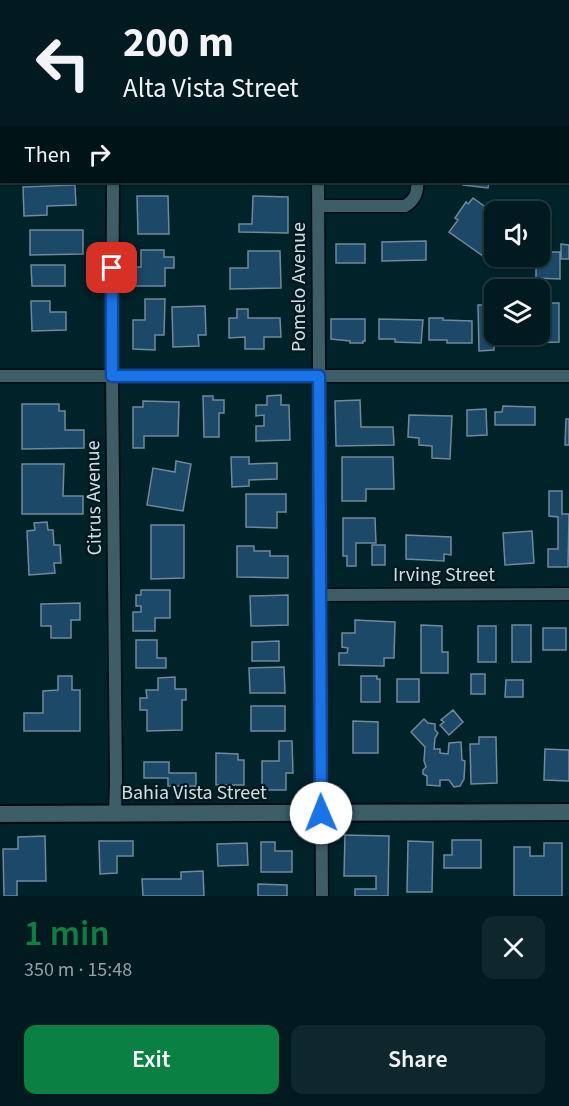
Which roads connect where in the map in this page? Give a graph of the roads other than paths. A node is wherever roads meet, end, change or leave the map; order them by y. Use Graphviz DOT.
graph roads {
  1 [pos="113,183"];
  2 [pos="318,183"];
  3 [pos="417,183"];
  4 [pos="318,206"];
  5 [pos="0,376"];
  6 [pos="112,376"];
  7 [pos="319,376"];
  8 [pos="569,376"];
  9 [pos="569,594"];
  10 [pos="320,595"];
  11 [pos="569,812"];
  12 [pos="321,813"];
  13 [pos="0,814"];
  14 [pos="114,814"];
  15 [pos="322,896"];
  1 -- 6 [label="street, Citrus Avenue"];
  2 -- 4 [label="street, Pomelo Avenue"];
  3 -- 4 [label="street"];
  4 -- 7 [label="street, Pomelo Avenue"];
  5 -- 6 [label="street"];
  6 -- 7 [label="street"];
  6 -- 14 [label="street, Citrus Avenue"];
  7 -- 8 [label="street"];
  7 -- 10 [label="street, Pomelo Avenue"];
  9 -- 10 [label="street, Irving Street"];
  10 -- 12 [label="street, Pomelo Avenue"];
  11 -- 12 [label="street, Bahia Vista Street"];
  12 -- 14 [label="street, Bahia Vista Street"];
  12 -- 15 [label="street, Pomelo Avenue"];
  13 -- 14 [label="street, Bahia Vista Street"];
}
